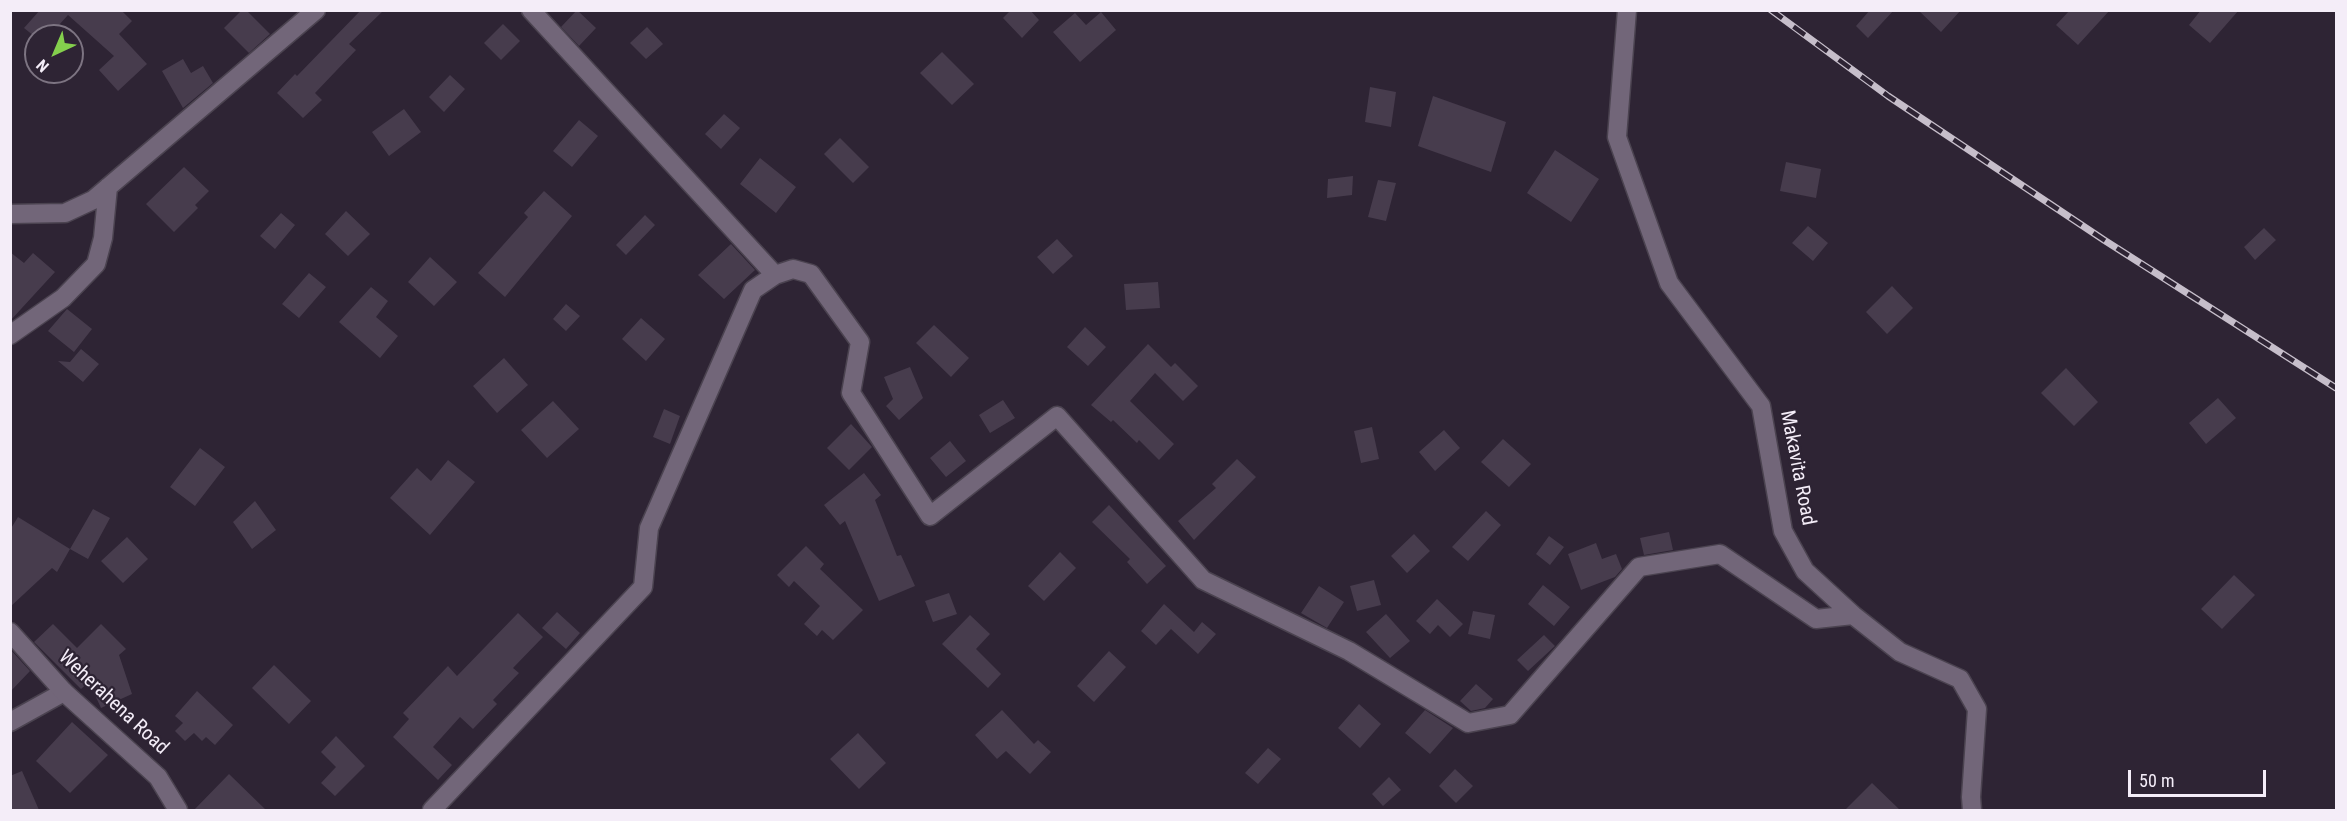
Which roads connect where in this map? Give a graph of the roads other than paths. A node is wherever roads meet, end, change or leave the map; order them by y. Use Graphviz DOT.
graph roads {
  1 [pos="316,10"];
  2 [pos="531,10"];
  3 [pos="1627,10"];
  4 [pos="108,187"];
  5 [pos="10,214"];
  6 [pos="775,275"];
  7 [pos="10,335"];
  8 [pos="1853,615"];
  9 [pos="10,632"];
  10 [pos="64,692"];
  11 [pos="10,722"];
  12 [pos="178,810"];
  13 [pos="432,810"];
  14 [pos="1972,810"];
  1 -- 4 [label="street"];
  2 -- 6 [label="street"];
  3 -- 8 [label="street, Makavita Road"];
  4 -- 5 [label="street"];
  4 -- 7 [label="street"];
  6 -- 8 [label="street"];
  6 -- 13 [label="street"];
  8 -- 14 [label="street, Makavita Road"];
  9 -- 10 [label="street, Weherahena Road"];
  10 -- 11 [label="street"];
  10 -- 12 [label="street, Weherahena Road"];
}
